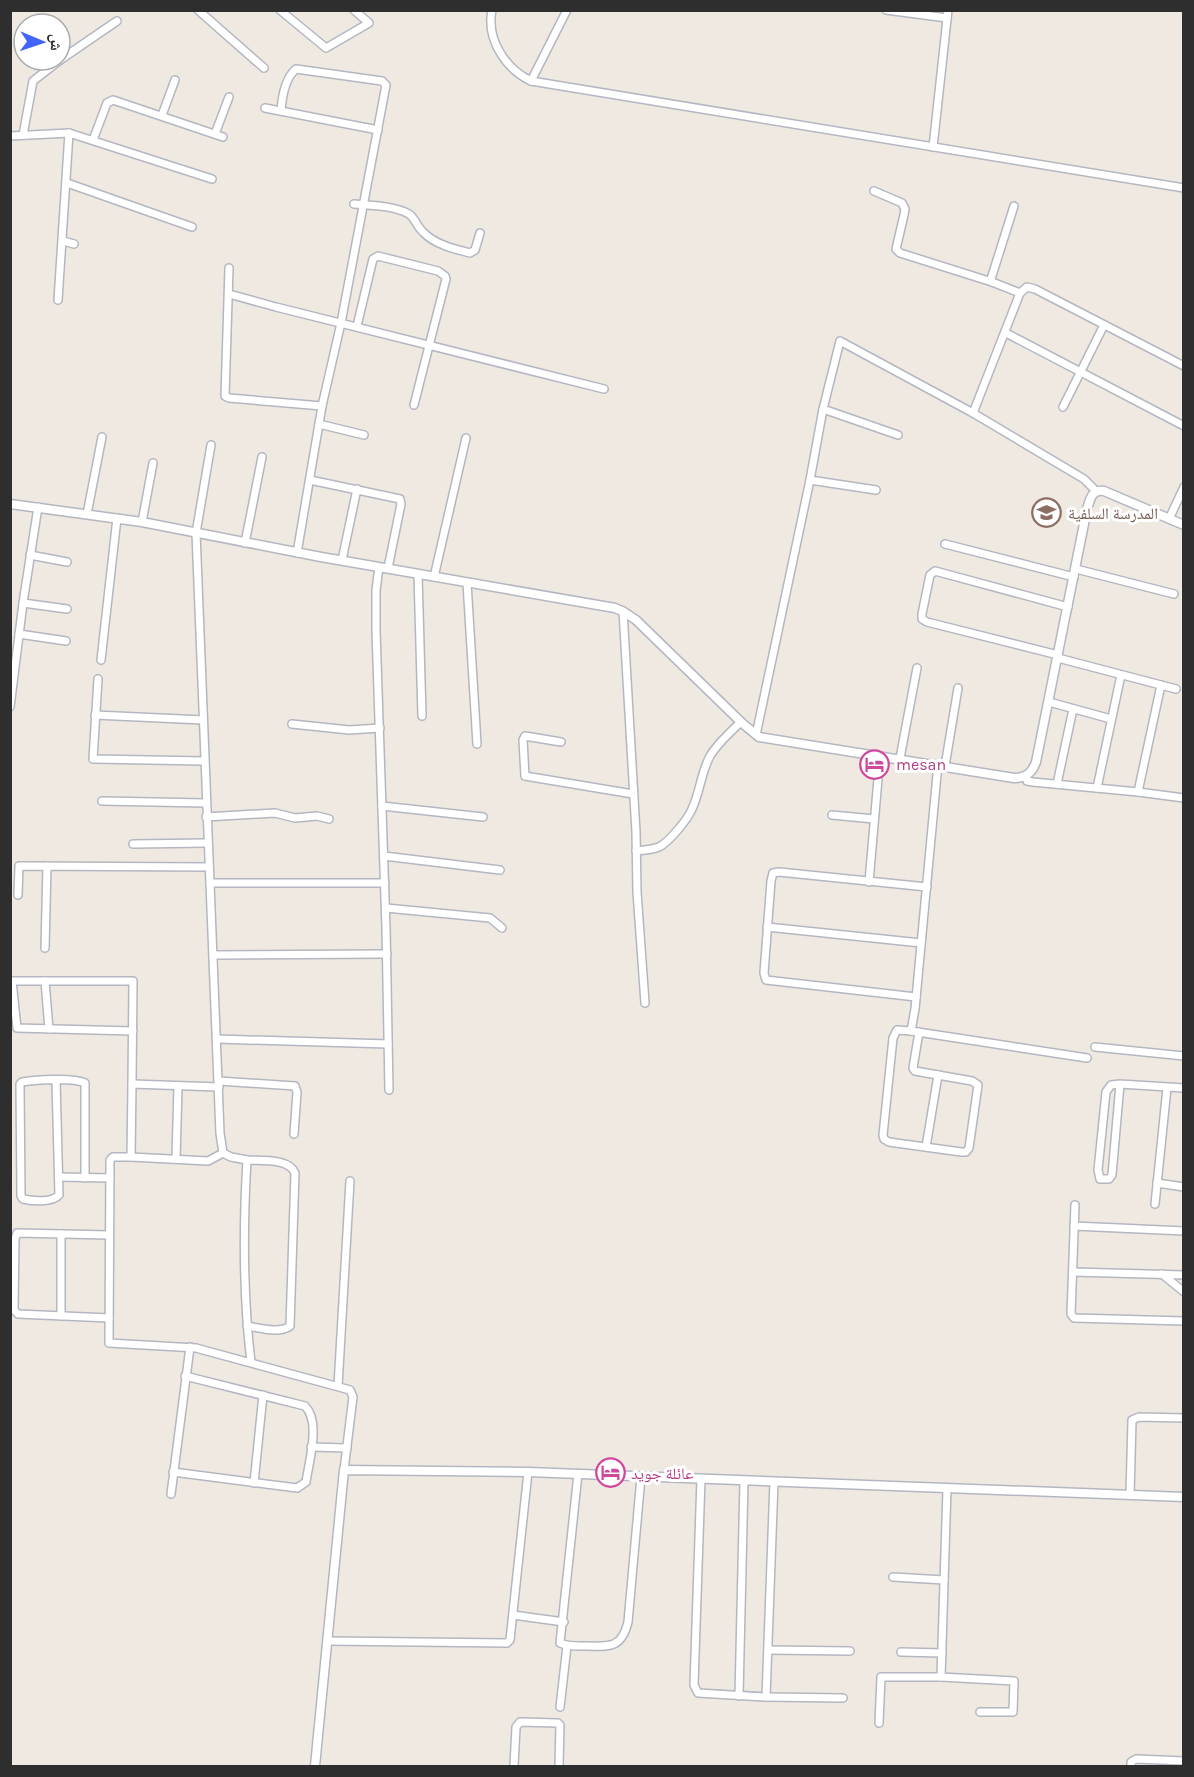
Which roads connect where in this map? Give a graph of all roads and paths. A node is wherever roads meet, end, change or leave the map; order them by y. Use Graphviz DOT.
graph roads {
  1 [pos="198,10"];
  2 [pos="280,10"];
  3 [pos="354,10"];
  4 [pos="492,10"];
  5 [pos="567,10"];
  6 [pos="886,10"];
  7 [pos="948,14"];
  8 [pos="117,21"];
  9 [pos="72,52"];
  10 [pos="264,68"];
  11 [pos="42,72"];
  12 [pos="175,80"];
  13 [pos="531,81"];
  14 [pos="229,97"];
  15 [pos="264,108"];
  16 [pos="281,111"];
  17 [pos="162,115"];
  18 [pos="378,129"];
  19 [pos="69,133"];
  20 [pos="23,135"];
  21 [pos="10,136"];
  22 [pos="93,140"];
  23 [pos="933,147"];
  24 [pos="213,179"];
  25 [pos="67,183"];
  26 [pos="1184,188"];
  27 [pos="874,191"];
  28 [pos="354,204"];
  29 [pos="364,205"];
  30 [pos="1014,206"];
  31 [pos="192,227"];
  32 [pos="480,233"];
  33 [pos="63,241"];
  34 [pos="74,244"];
  35 [pos="229,268"];
  36 [pos="992,282"];
  37 [pos="1020,293"];
  38 [pos="229,294"];
  39 [pos="58,300"];
  40 [pos="341,323"];
  41 [pos="1104,325"];
  42 [pos="357,326"];
  43 [pos="1006,333"];
  44 [pos="430,345"];
  45 [pos="1184,366"];
  46 [pos="1080,372"];
  47 [pos="604,389"];
  48 [pos="414,405"];
  49 [pos="322,406"];
  50 [pos="1062,406"];
  51 [pos="823,410"];
  52 [pos="973,413"];
  53 [pos="1183,423"];
  54 [pos="319,424"];
  55 [pos="364,435"];
  56 [pos="898,435"];
  57 [pos="102,437"];
  58 [pos="466,438"];
  59 [pos="211,445"];
  60 [pos="262,457"];
  61 [pos="153,462"];
  62 [pos="310,480"];
  63 [pos="810,480"];
  64 [pos="1184,487"];
  65 [pos="357,489"];
  66 [pos="876,490"];
  67 [pos="1096,491"];
  68 [pos="10,504"];
  69 [pos="38,507"];
  70 [pos="87,514"];
  71 [pos="117,518"];
  72 [pos="1169,519"];
  73 [pos="142,522"];
  74 [pos="1184,525"];
  75 [pos="196,533"];
  76 [pos="245,543"];
  77 [pos="945,543"];
  78 [pos="297,553"];
  79 [pos="30,555"];
  80 [pos="342,560"];
  81 [pos="67,562"];
  82 [pos="379,567"];
  83 [pos="388,568"];
  84 [pos="1075,573"];
  85 [pos="418,574"];
  86 [pos="434,577"];
  87 [pos="467,583"];
  88 [pos="1174,594"];
  89 [pos="23,603"];
  90 [pos="1068,607"];
  91 [pos="67,609"];
  92 [pos="623,611"];
  93 [pos="19,634"];
  94 [pos="66,641"];
  95 [pos="1058,657"];
  96 [pos="101,660"];
  97 [pos="917,668"];
  98 [pos="1121,675"];
  99 [pos="99,678"];
  100 [pos="1161,685"];
  101 [pos="958,688"];
  102 [pos="1176,689"];
  103 [pos="1049,702"];
  104 [pos="10,707"];
  105 [pos="1074,709"];
  106 [pos="95,715"];
  107 [pos="422,716"];
  108 [pos="203,720"];
  109 [pos="1111,720"];
  110 [pos="741,722"];
  111 [pos="292,724"];
  112 [pos="380,729"];
  113 [pos="756,735"];
  114 [pos="561,742"];
  115 [pos="477,744"];
  116 [pos="880,756"];
  117 [pos="900,758"];
  118 [pos="204,761"];
  119 [pos="942,765"];
  120 [pos="1026,776"];
  121 [pos="1057,784"];
  122 [pos="1097,788"];
  123 [pos="1138,792"];
  124 [pos="633,794"];
  125 [pos="1184,798"];
  126 [pos="102,801"];
  127 [pos="205,803"];
  128 [pos="382,806"];
  129 [pos="832,815"];
  130 [pos="206,817"];
  131 [pos="483,817"];
  132 [pos="328,819"];
  133 [pos="874,819"];
  134 [pos="207,843"];
  135 [pos="133,844"];
  136 [pos="636,850"];
  137 [pos="384,855"];
  138 [pos="47,866"];
  139 [pos="209,867"];
  140 [pos="500,870"];
  141 [pos="869,882"];
  142 [pos="210,883"];
  143 [pos="385,883"];
  144 [pos="927,887"];
  145 [pos="18,896"];
  146 [pos="386,908"];
  147 [pos="767,927"];
  148 [pos="502,928"];
  149 [pos="921,943"];
  150 [pos="45,948"];
  151 [pos="387,954"];
  152 [pos="213,955"];
  153 [pos="45,981"];
  154 [pos="916,998"];
  155 [pos="645,1003"];
  156 [pos="49,1029"];
  157 [pos="133,1031"];
  158 [pos="911,1031"];
  159 [pos="919,1032"];
  160 [pos="217,1039"];
  161 [pos="388,1044"];
  162 [pos="1095,1047"];
  163 [pos="1184,1056"];
  164 [pos="1087,1058"];
  165 [pos="938,1075"];
  166 [pos="56,1080"];
  167 [pos="132,1084"];
  168 [pos="219,1084"];
  169 [pos="1120,1084"];
  170 [pos="178,1086"];
  171 [pos="1167,1088"];
  172 [pos="1184,1088"];
  173 [pos="389,1090"];
  174 [pos="294,1134"];
  175 [pos="926,1147"];
  176 [pos="223,1153"];
  177 [pos="131,1157"];
  178 [pos="176,1159"];
  179 [pos="247,1160"];
  180 [pos="59,1177"];
  181 [pos="85,1178"];
  182 [pos="110,1178"];
  183 [pos="350,1181"];
  184 [pos="1157,1183"];
  185 [pos="1184,1187"];
  186 [pos="1155,1204"];
  187 [pos="1075,1205"];
  188 [pos="1074,1226"];
  189 [pos="1184,1231"];
  190 [pos="61,1234"];
  191 [pos="110,1235"];
  192 [pos="1073,1272"];
  193 [pos="1162,1274"];
  194 [pos="1184,1275"];
  195 [pos="1184,1292"];
  196 [pos="62,1316"];
  197 [pos="109,1318"];
  198 [pos="1184,1321"];
  199 [pos="247,1326"];
  200 [pos="190,1347"];
  201 [pos="251,1362"];
  202 [pos="185,1376"];
  203 [pos="338,1386"];
  204 [pos="263,1395"];
  205 [pos="1184,1418"];
  206 [pos="311,1447"];
  207 [pos="347,1448"];
  208 [pos="344,1470"];
  209 [pos="174,1472"];
  210 [pos="528,1472"];
  211 [pos="578,1474"];
  212 [pos="641,1477"];
  213 [pos="701,1479"];
  214 [pos="744,1481"];
  215 [pos="774,1482"];
  216 [pos="254,1483"];
  217 [pos="947,1489"];
  218 [pos="171,1494"];
  219 [pos="1130,1495"];
  220 [pos="1184,1497"];
  221 [pos="893,1577"];
  222 [pos="944,1580"];
  223 [pos="513,1615"];
  224 [pos="564,1622"];
  225 [pos="327,1641"];
  226 [pos="567,1646"];
  227 [pos="768,1650"];
  228 [pos="850,1651"];
  229 [pos="901,1652"];
  230 [pos="942,1653"];
  231 [pos="941,1677"];
  232 [pos="739,1696"];
  233 [pos="766,1697"];
  234 [pos="843,1698"];
  235 [pos="560,1707"];
  236 [pos="980,1712"];
  237 [pos="879,1724"];
  238 [pos="1184,1761"];
  239 [pos="315,1767"];
  240 [pos="514,1767"];
  241 [pos="559,1767"];
  242 [pos="1131,1767"];
  1 -- 10 [label="street"];
  2 -- 3 [label="street"];
  4 -- 13 [label="street"];
  5 -- 13 [label="street"];
  6 -- 7 [label="street"];
  7 -- 23 [label="street"];
  8 -- 9 [label="street"];
  11 -- 20 [label="street"];
  12 -- 17 [label="street"];
  13 -- 23 [label="street"];
  14 -- 17 [label="street"];
  15 -- 16 [label="street"];
  16 -- 18 [label="street"];
  16 -- 18 [label="street"];
  17 -- 22 [label="street"];
  18 -- 29 [label="street"];
  19 -- 20 [label="street"];
  19 -- 22 [label="street"];
  19 -- 25 [label="street"];
  20 -- 21 [label="street"];
  22 -- 24 [label="street"];
  23 -- 26 [label="street"];
  25 -- 31 [label="street"];
  25 -- 33 [label="street"];
  27 -- 36 [label="street"];
  28 -- 29 [label="street"];
  29 -- 32 [label="street"];
  29 -- 40 [label="street"];
  30 -- 36 [label="street"];
  33 -- 34 [label="street"];
  33 -- 39 [label="street"];
  35 -- 38 [label="street"];
  36 -- 37 [label="street"];
  37 -- 41 [label="street"];
  37 -- 43 [label="street"];
  38 -- 40 [label="street"];
  38 -- 49 [label="street"];
  40 -- 42 [label="street"];
  40 -- 49 [label="street"];
  41 -- 45 [label="street"];
  41 -- 46 [label="street"];
  42 -- 44 [label="street"];
  42 -- 44 [label="street"];
  43 -- 46 [label="street"];
  43 -- 52 [label="street"];
  44 -- 47 [label="street"];
  44 -- 48 [label="street"];
  46 -- 50 [label="street"];
  46 -- 53 [label="street"];
  49 -- 54 [label="street"];
  51 -- 52 [label="street"];
  51 -- 56 [label="street"];
  51 -- 63 [label="street"];
  52 -- 67 [label="street"];
  54 -- 55 [label="street"];
  54 -- 62 [label="street"];
  57 -- 70 [label="street"];
  58 -- 86 [label="street"];
  59 -- 75 [label="street"];
  60 -- 76 [label="street"];
  61 -- 73 [label="street"];
  62 -- 65 [label="street"];
  62 -- 78 [label="street"];
  63 -- 66 [label="street"];
  63 -- 113 [label="street"];
  64 -- 72 [label="street"];
  65 -- 80 [label="street"];
  65 -- 83 [label="street"];
  67 -- 72 [label="street"];
  67 -- 84 [label="street"];
  68 -- 69 [label="street"];
  69 -- 70 [label="street"];
  69 -- 79 [label="street"];
  70 -- 71 [label="street"];
  71 -- 73 [label="street"];
  71 -- 96 [label="street"];
  72 -- 74 [label="street"];
  73 -- 75 [label="street"];
  75 -- 76 [label="street"];
  75 -- 108 [label="street"];
  76 -- 78 [label="street"];
  77 -- 84 [label="street"];
  78 -- 80 [label="street"];
  79 -- 81 [label="street"];
  79 -- 89 [label="street"];
  80 -- 82 [label="street"];
  82 -- 83 [label="street"];
  82 -- 112 [label="street"];
  83 -- 85 [label="street"];
  84 -- 88 [label="street"];
  84 -- 90 [label="street"];
  85 -- 86 [label="street"];
  85 -- 107 [label="street"];
  86 -- 87 [label="street"];
  87 -- 92 [label="street"];
  87 -- 115 [label="street"];
  89 -- 91 [label="street"];
  89 -- 93 [label="street"];
  90 -- 95 [label="street"];
  90 -- 95 [label="street"];
  92 -- 110 [label="street"];
  92 -- 124 [label="street"];
  93 -- 94 [label="street"];
  93 -- 104 [label="street"];
  95 -- 98 [label="street"];
  95 -- 103 [label="street"];
  97 -- 117 [label="street"];
  98 -- 100 [label="street"];
  98 -- 109 [label="street"];
  99 -- 106 [label="street"];
  100 -- 102 [label="street"];
  100 -- 123 [label="street"];
  101 -- 119 [label="street"];
  103 -- 105 [label="street"];
  103 -- 120 [label="street"];
  105 -- 109 [label="street"];
  105 -- 121 [label="street"];
  106 -- 108 [label="street"];
  106 -- 118 [label="street"];
  108 -- 118 [label="street"];
  109 -- 122 [label="street"];
  110 -- 113 [label="street"];
  110 -- 136 [label="street"];
  111 -- 112 [label="street"];
  112 -- 128 [label="street"];
  113 -- 116 [label="street"];
  114 -- 124 [label="street"];
  116 -- 117 [label="street"];
  116 -- 133 [label="street"];
  117 -- 119 [label="street"];
  118 -- 127 [label="street"];
  119 -- 120 [label="street"];
  119 -- 144 [label="street"];
  120 -- 121 [label="street"];
  121 -- 122 [label="street"];
  122 -- 123 [label="street"];
  123 -- 125 [label="street"];
  124 -- 136 [label="street"];
  126 -- 127 [label="street"];
  127 -- 130 [label="street"];
  128 -- 131 [label="street"];
  128 -- 137 [label="street"];
  129 -- 133 [label="street"];
  130 -- 132 [label="street"];
  130 -- 134 [label="street"];
  133 -- 141 [label="street"];
  134 -- 135 [label="street"];
  134 -- 139 [label="street"];
  136 -- 155 [label="street"];
  137 -- 140 [label="street"];
  137 -- 143 [label="street"];
  138 -- 139 [label="street"];
  138 -- 145 [label="street"];
  138 -- 150 [label="street"];
  139 -- 142 [label="street"];
  141 -- 144 [label="street"];
  141 -- 147 [label="street"];
  142 -- 143 [label="street"];
  142 -- 152 [label="street"];
  143 -- 146 [label="street"];
  144 -- 149 [label="street"];
  146 -- 148 [label="street"];
  146 -- 151 [label="street"];
  147 -- 149 [label="street"];
  147 -- 154 [label="street"];
  149 -- 154 [label="street"];
  151 -- 152 [label="street"];
  151 -- 161 [label="street"];
  152 -- 160 [label="street"];
  153 -- 156 [label="street"];
  153 -- 156 [label="street"];
  153 -- 157 [label="street"];
  154 -- 158 [label="street"];
  156 -- 157 [label="street"];
  157 -- 167 [label="street"];
  158 -- 159 [label="street"];
  158 -- 175 [label="street"];
  159 -- 164 [label="street"];
  159 -- 165 [label="street"];
  160 -- 161 [label="street"];
  160 -- 168 [label="street"];
  161 -- 173 [label="street"];
  162 -- 163 [label="street"];
  165 -- 175 [label="street"];
  165 -- 175 [label="street"];
  166 -- 180 [label="street"];
  166 -- 180 [label="street"];
  166 -- 181 [label="street"];
  167 -- 170 [label="street"];
  167 -- 177 [label="street"];
  168 -- 170 [label="street"];
  168 -- 174 [label="street"];
  168 -- 176 [label="street"];
  169 -- 169 [label="street"];
  169 -- 171 [label="street"];
  170 -- 178 [label="street"];
  171 -- 172 [label="street"];
  171 -- 184 [label="street"];
  176 -- 178 [label="street"];
  176 -- 179 [label="street"];
  177 -- 178 [label="street"];
  177 -- 182 [label="street"];
  179 -- 199 [label="street"];
  179 -- 199 [label="street"];
  180 -- 181 [label="street"];
  181 -- 182 [label="street"];
  182 -- 191 [label="street"];
  183 -- 203 [label="street"];
  184 -- 185 [label="street"];
  184 -- 186 [label="street"];
  187 -- 188 [label="street"];
  188 -- 189 [label="street"];
  188 -- 192 [label="street"];
  190 -- 191 [label="street"];
  190 -- 196 [label="street"];
  190 -- 196 [label="street"];
  191 -- 197 [label="street"];
  192 -- 193 [label="street"];
  192 -- 198 [label="street"];
  193 -- 194 [label="street"];
  193 -- 195 [label="street"];
  196 -- 197 [label="street"];
  197 -- 200 [label="street"];
  199 -- 201 [label="street"];
  200 -- 201 [label="street"];
  200 -- 202 [label="street"];
  201 -- 203 [label="street"];
  202 -- 204 [label="street"];
  202 -- 209 [label="street"];
  203 -- 207 [label="street"];
  204 -- 206 [label="street"];
  204 -- 216 [label="street"];
  205 -- 219 [label="street"];
  206 -- 207 [label="street"];
  206 -- 216 [label="street"];
  207 -- 208 [label="street"];
  208 -- 210 [label="street"];
  208 -- 225 [label="street"];
  209 -- 216 [label="street"];
  209 -- 218 [label="street"];
  210 -- 211 [label="street"];
  210 -- 223 [label="street"];
  211 -- 212 [label="street"];
  211 -- 224 [label="street"];
  212 -- 213 [label="street"];
  212 -- 226 [label="street"];
  213 -- 214 [label="street"];
  213 -- 232 [label="street"];
  214 -- 215 [label="street"];
  214 -- 232 [label="street"];
  215 -- 217 [label="street"];
  215 -- 227 [label="street"];
  217 -- 219 [label="street"];
  217 -- 222 [label="street"];
  219 -- 220 [label="street"];
  221 -- 222 [label="street"];
  222 -- 230 [label="street"];
  223 -- 224 [label="street"];
  223 -- 225 [label="street"];
  224 -- 226 [label="street"];
  225 -- 239 [label="street"];
  226 -- 235 [label="street"];
  227 -- 228 [label="street"];
  227 -- 233 [label="street"];
  229 -- 230 [label="street"];
  230 -- 231 [label="street"];
  231 -- 236 [label="street"];
  231 -- 237 [label="street"];
  232 -- 233 [label="street"];
  233 -- 234 [label="street"];
  238 -- 242 [label="street"];
  240 -- 241 [label="street"];
}
